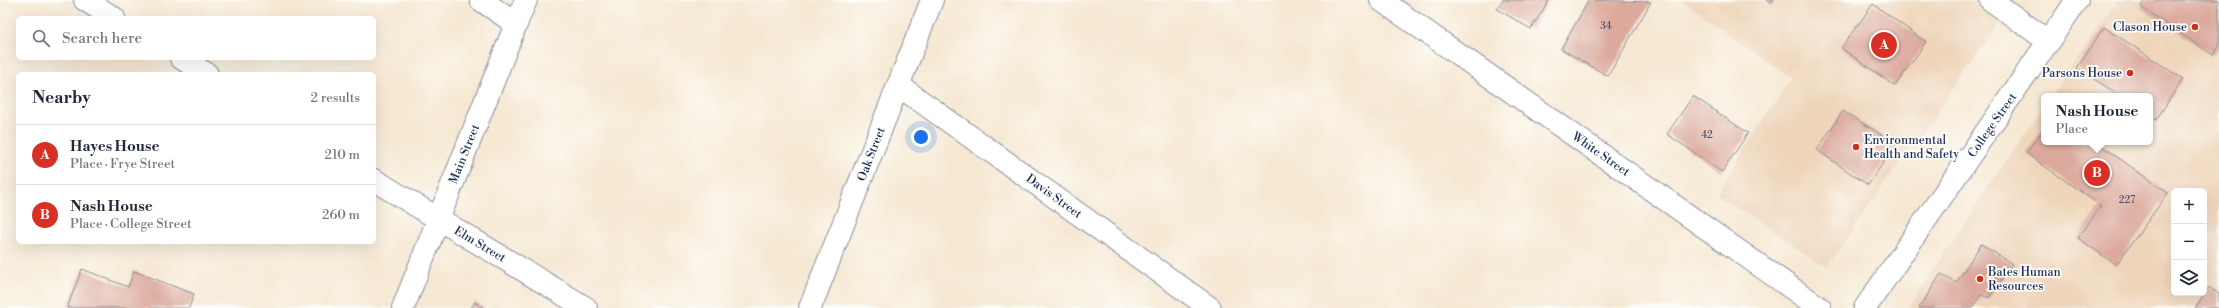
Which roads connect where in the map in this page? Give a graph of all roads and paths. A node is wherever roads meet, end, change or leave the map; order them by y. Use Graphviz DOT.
graph roads {
  1 [pos="85,0"];
  2 [pos="481,0"];
  3 [pos="526,0"];
  4 [pos="932,0"];
  5 [pos="1381,0"];
  6 [pos="1991,0"];
  7 [pos="2077,0"];
  8 [pos="111,16"];
  9 [pos="516,24"];
  10 [pos="2049,42"];
  11 [pos="184,60"];
  12 [pos="204,72"];
  13 [pos="898,85"];
  14 [pos="376,181"];
  15 [pos="438,219"];
  16 [pos="402,308"];
  17 [pos="586,308"];
  18 [pos="810,308"];
  19 [pos="1210,308"];
  20 [pos="1820,308"];
  21 [pos="1865,308"];
  1 -- 8 [label="main road"];
  2 -- 9 [label="main road"];
  3 -- 9 [label="main road, Main Street"];
  4 -- 13 [label="main road, Oak Street"];
  5 -- 20 [label="main road, White Street"];
  6 -- 10 [label="main road"];
  7 -- 10 [label="main road, College Street"];
  9 -- 15 [label="main road, Main Street"];
  10 -- 21 [label="main road, College Street"];
  11 -- 12 [label="main road"];
  13 -- 18 [label="main road, Oak Street"];
  13 -- 19 [label="main road, Davis Street"];
  14 -- 15 [label="main road, Elm Street"];
  15 -- 16 [label="main road, Main Street"];
  15 -- 17 [label="main road, Elm Street"];
}
